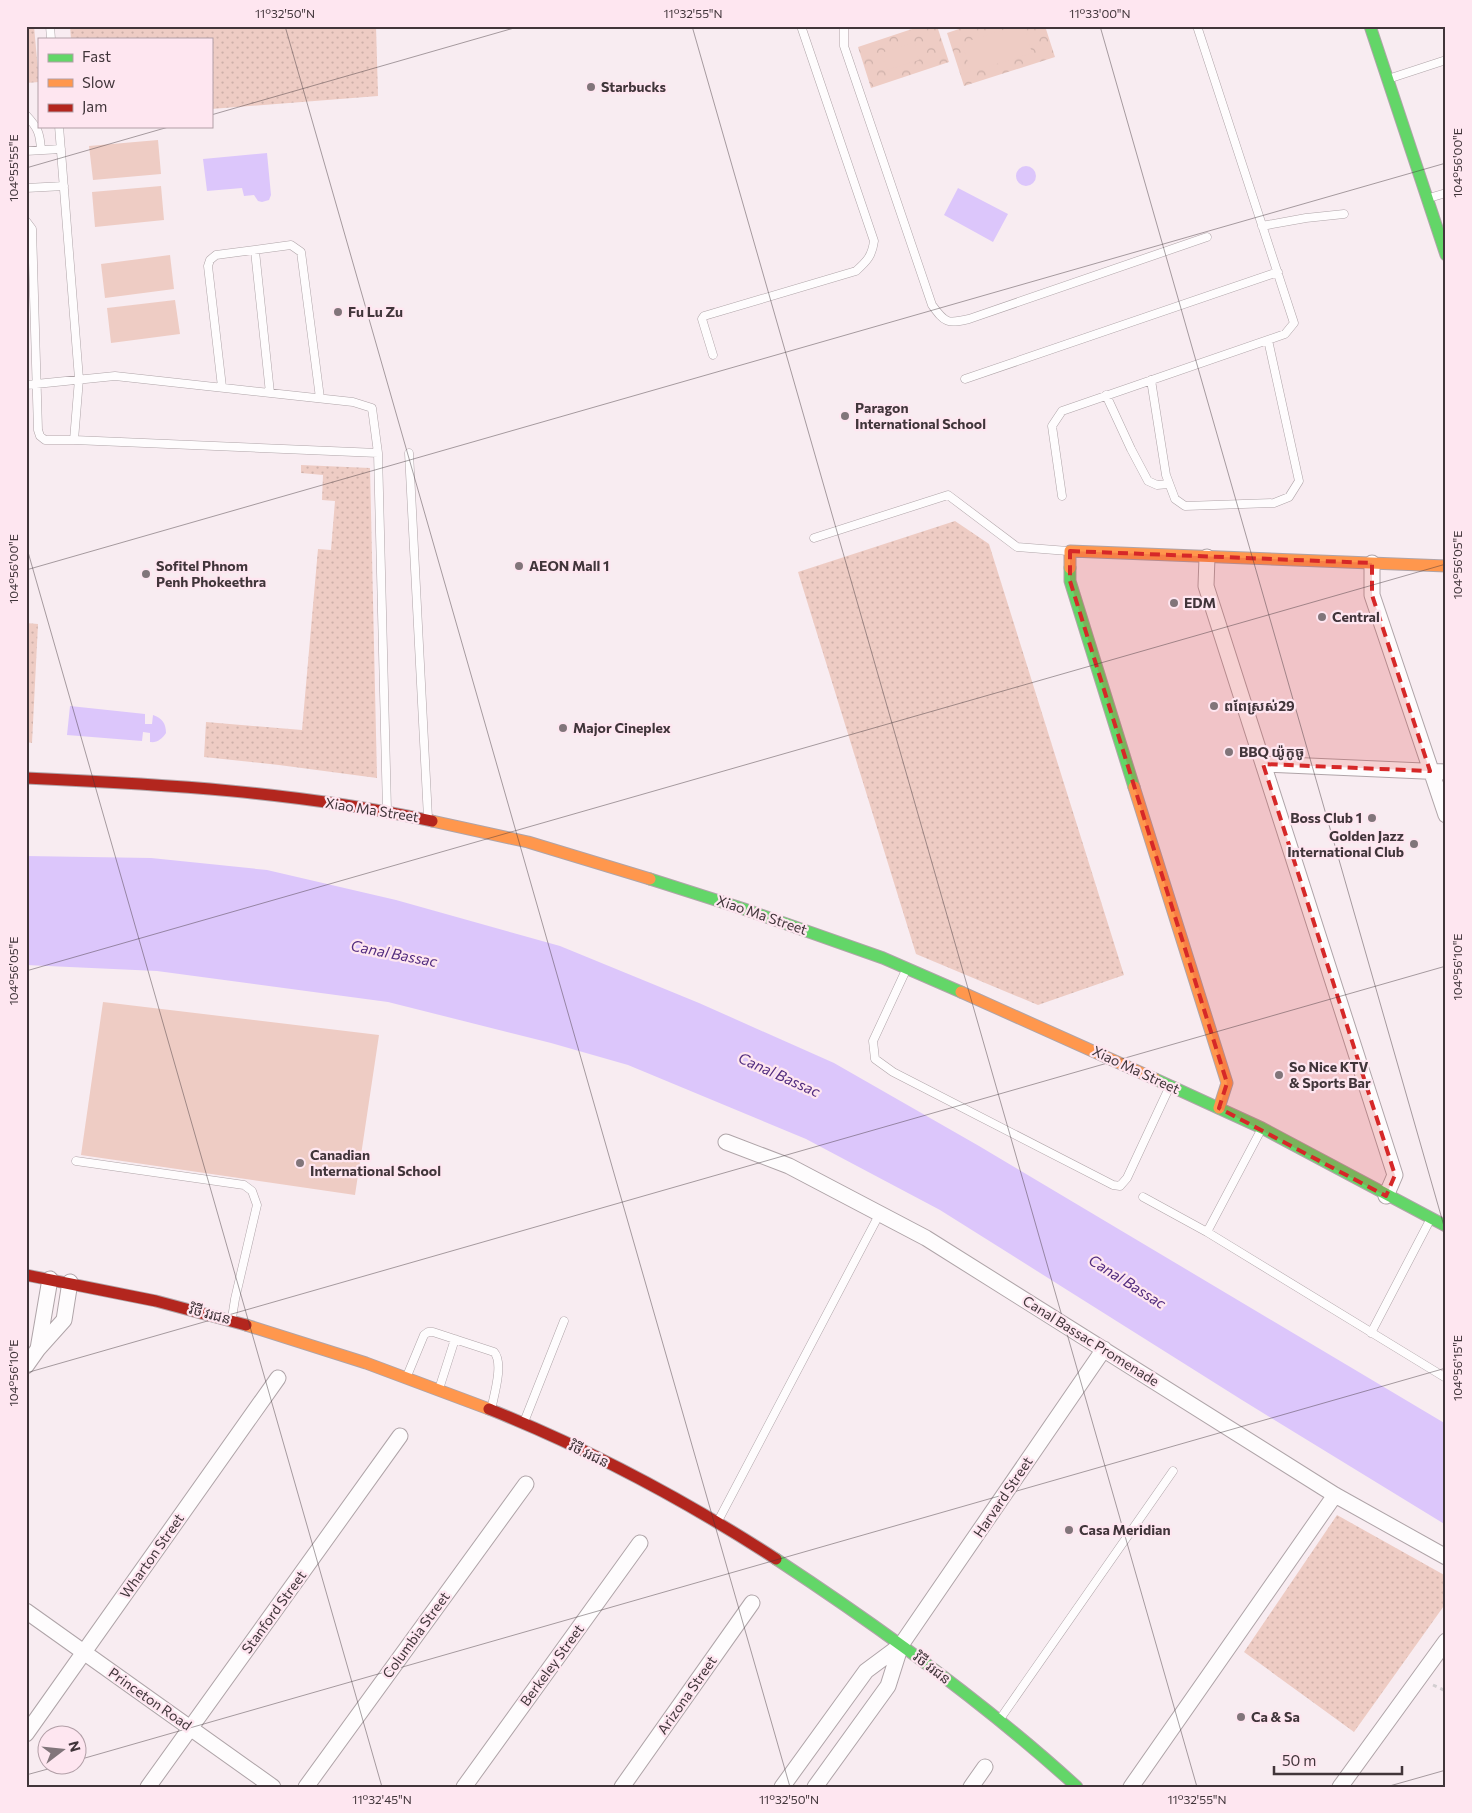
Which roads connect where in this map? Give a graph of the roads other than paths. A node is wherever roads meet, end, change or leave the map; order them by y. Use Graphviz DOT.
graph roads {
  1 [pos="801,26"];
  2 [pos="844,26"];
  3 [pos="1196,26"];
  4 [pos="1370,26"];
  5 [pos="1446,60"];
  6 [pos="1388,80"];
  7 [pos="26,116"];
  8 [pos="59,128"];
  9 [pos="61,149"];
  10 [pos="41,150"];
  11 [pos="26,151"];
  12 [pos="64,186"];
  13 [pos="26,188"];
  14 [pos="1446,193"];
  15 [pos="1427,199"];
  16 [pos="1344,214"];
  17 [pos="26,222"];
  18 [pos="1262,226"];
  19 [pos="1207,236"];
  20 [pos="255,251"];
  21 [pos="1446,255"];
  22 [pos="1278,272"];
  23 [pos="1268,340"];
  24 [pos="713,355"];
  25 [pos="79,379"];
  26 [pos="965,379"];
  27 [pos="1151,380"];
  28 [pos="38,384"];
  29 [pos="26,385"];
  30 [pos="222,387"];
  31 [pos="270,393"];
  32 [pos="1106,396"];
  33 [pos="320,398"];
  34 [pos="74,440"];
  35 [pos="409,453"];
  36 [pos="378,454"];
  37 [pos="1170,484"];
  38 [pos="1062,496"];
  39 [pos="814,538"];
  40 [pos="1070,551"];
  41 [pos="1207,557"];
  42 [pos="1372,563"];
  43 [pos="1446,566"];
  44 [pos="1263,764"];
  45 [pos="1430,771"];
  46 [pos="1446,772"];
  47 [pos="26,778"];
  48 [pos="387,811"];
  49 [pos="1446,815"];
  50 [pos="428,819"];
  51 [pos="906,968"];
  52 [pos="1170,1086"];
  53 [pos="1219,1108"];
  54 [pos="1262,1128"];
  55 [pos="726,1142"];
  56 [pos="76,1161"];
  57 [pos="1386,1196"];
  58 [pos="1143,1197"];
  59 [pos="880,1213"];
  60 [pos="1431,1218"];
  61 [pos="1446,1226"];
  62 [pos="1207,1232"];
  63 [pos="26,1275"];
  64 [pos="50,1279"];
  65 [pos="70,1282"];
  66 [pos="232,1319"];
  67 [pos="564,1321"];
  68 [pos="1371,1333"];
  69 [pos="455,1339"];
  70 [pos="38,1349"];
  71 [pos="1104,1349"];
  72 [pos="26,1366"];
  73 [pos="278,1378"];
  74 [pos="406,1378"];
  75 [pos="1446,1378"];
  76 [pos="439,1390"];
  77 [pos="491,1410"];
  78 [pos="523,1424"];
  79 [pos="400,1436"];
  80 [pos="1173,1471"];
  81 [pos="526,1484"];
  82 [pos="1335,1495"];
  83 [pos="717,1523"];
  84 [pos="640,1544"];
  85 [pos="1446,1557"];
  86 [pos="752,1603"];
  87 [pos="26,1611"];
  88 [pos="1446,1641"];
  89 [pos="902,1645"];
  90 [pos="84,1652"];
  91 [pos="999,1720"];
  92 [pos="190,1728"];
  93 [pos="26,1734"];
  94 [pos="985,1767"];
  95 [pos="148,1787"];
  96 [pos="273,1787"];
  97 [pos="306,1787"];
  98 [pos="464,1787"];
  99 [pos="622,1787"];
  100 [pos="782,1787"];
  101 [pos="815,1787"];
  102 [pos="971,1787"];
  103 [pos="1077,1787"];
  104 [pos="1131,1787"];
  105 [pos="1340,1787"];
  1 -- 24 [label="lane"];
  2 -- 19 [label="lane"];
  3 -- 18 [label="lane"];
  4 -- 6 [label="street"];
  5 -- 6 [label="lane"];
  6 -- 15 [label="street"];
  7 -- 10 [label="lane"];
  8 -- 9 [label="lane"];
  9 -- 10 [label="lane"];
  9 -- 12 [label="lane"];
  10 -- 11 [label="lane"];
  12 -- 13 [label="lane"];
  12 -- 25 [label="lane"];
  14 -- 15 [label="lane"];
  15 -- 21 [label="street"];
  16 -- 18 [label="lane"];
  17 -- 28 [label="lane"];
  18 -- 22 [label="lane"];
  20 -- 30 [label="lane"];
  20 -- 31 [label="lane"];
  20 -- 33 [label="lane"];
  22 -- 23 [label="lane"];
  22 -- 26 [label="lane"];
  23 -- 27 [label="lane"];
  23 -- 37 [label="lane"];
  25 -- 28 [label="lane"];
  25 -- 30 [label="lane"];
  25 -- 34 [label="lane"];
  27 -- 32 [label="lane"];
  27 -- 37 [label="lane"];
  28 -- 29 [label="lane"];
  28 -- 34 [label="lane"];
  30 -- 31 [label="lane"];
  31 -- 33 [label="lane"];
  32 -- 37 [label="lane"];
  32 -- 38 [label="lane"];
  33 -- 36 [label="lane"];
  34 -- 36 [label="lane"];
  35 -- 50 [label="lane"];
  36 -- 48 [label="lane"];
  39 -- 40 [label="lane"];
  40 -- 41 [label="street"];
  40 -- 53 [label="street"];
  41 -- 42 [label="street"];
  41 -- 44 [label="street"];
  42 -- 43 [label="street"];
  42 -- 45 [label="street"];
  44 -- 45 [label="street"];
  44 -- 57 [label="street"];
  45 -- 46 [label="street"];
  45 -- 49 [label="street"];
  47 -- 48 [label="street, Xiao Ma Street"];
  48 -- 50 [label="street, Xiao Ma Street"];
  50 -- 51 [label="street, Xiao Ma Street"];
  51 -- 52 [label="street, Xiao Ma Street"];
  51 -- 52 [label="lane"];
  52 -- 53 [label="street, Xiao Ma Street"];
  53 -- 54 [label="street, Xiao Ma Street"];
  54 -- 57 [label="street, Xiao Ma Street"];
  54 -- 62 [label="lane"];
  55 -- 59 [label="street, Canal Bassac Promenade"];
  56 -- 66 [label="lane"];
  57 -- 60 [label="street, Xiao Ma Street"];
  58 -- 62 [label="lane"];
  59 -- 71 [label="street, Canal Bassac Promenade"];
  59 -- 83 [label="lane"];
  60 -- 61 [label="street, Xiao Ma Street"];
  60 -- 68 [label="lane"];
  62 -- 68 [label="lane"];
  63 -- 64 [label="street, វិថី វរជន"];
  64 -- 65 [label="street, វិថី វរជន"];
  64 -- 70 [label="street"];
  65 -- 66 [label="street, វិថី វរជន"];
  65 -- 70 [label="street"];
  66 -- 74 [label="street, វិថី វរជន"];
  67 -- 78 [label="lane"];
  68 -- 75 [label="lane"];
  69 -- 74 [label="lane"];
  69 -- 76 [label="lane"];
  69 -- 77 [label="lane"];
  70 -- 72 [label="street"];
  71 -- 82 [label="street, Canal Bassac Promenade"];
  71 -- 89 [label="street, Harvard Street"];
  73 -- 90 [label="street, Wharton Street"];
  74 -- 76 [label="street, វិថី វរជន"];
  76 -- 77 [label="street, វិថី វរជន"];
  77 -- 78 [label="street, វិថី វរជន"];
  78 -- 83 [label="street, វិថី វរជន"];
  79 -- 92 [label="street, Stanford Street"];
  80 -- 91 [label="lane"];
  81 -- 97 [label="street, Columbia Street"];
  82 -- 85 [label="street, Canal Bassac Promenade"];
  82 -- 104 [label="street"];
  83 -- 89 [label="street, វិថី វរជន"];
  84 -- 98 [label="street, Berkeley Street"];
  86 -- 99 [label="street, Arizona Street"];
  87 -- 90 [label="street, Princeton Road"];
  88 -- 105 [label="street"];
  89 -- 91 [label="street, វិថី វរជន"];
  89 -- 100 [label="street, Harvard Street"];
  89 -- 101 [label="street, Harvard Street"];
  90 -- 92 [label="street, Princeton Road"];
  90 -- 93 [label="street, Wharton Street"];
  91 -- 103 [label="street, វិថី វរជន"];
  92 -- 95 [label="street, Stanford Street"];
  92 -- 96 [label="street, Princeton Road"];
  94 -- 102 [label="street"];
}
